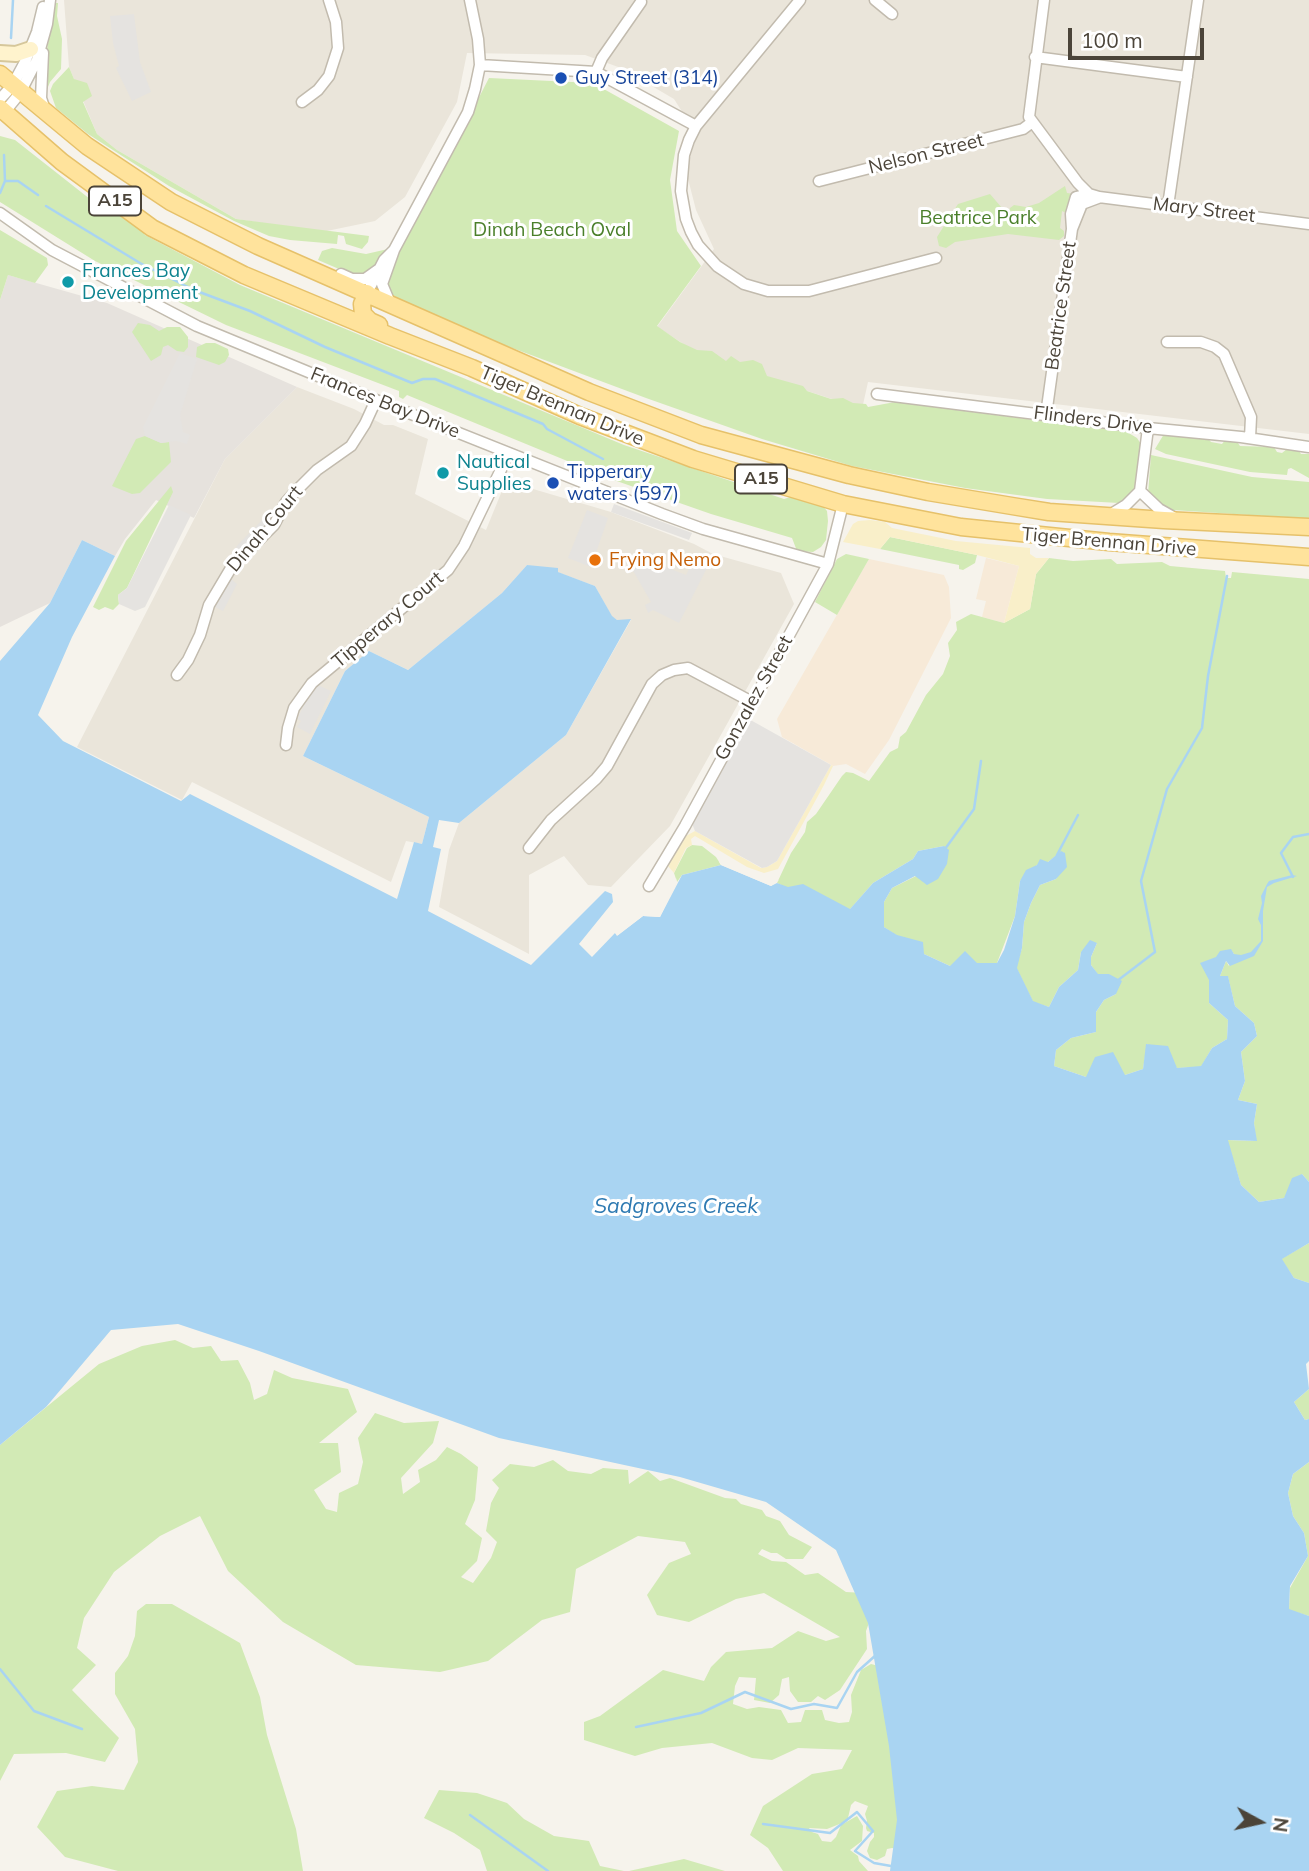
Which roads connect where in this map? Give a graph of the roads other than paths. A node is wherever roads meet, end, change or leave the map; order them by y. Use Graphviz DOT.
graph roads {
  1 [pos="44,0"];
  2 [pos="50,0"];
  3 [pos="329,0"];
  4 [pos="470,0"];
  5 [pos="800,0"];
  6 [pos="876,0"];
  7 [pos="1044,0"];
  8 [pos="1198,0"];
  9 [pos="641,2"];
  10 [pos="892,14"];
  11 [pos="47,24"];
  12 [pos="31,49"];
  13 [pos="0,53"];
  14 [pos="1035,57"];
  15 [pos="480,65"];
  16 [pos="596,72"];
  17 [pos="1186,78"];
  18 [pos="11,84"];
  19 [pos="302,102"];
  20 [pos="1,109"];
  21 [pos="46,114"];
  22 [pos="1031,123"];
  23 [pos="696,126"];
  24 [pos="819,181"];
  25 [pos="1084,194"];
  26 [pos="1168,206"];
  27 [pos="0,213"];
  28 [pos="1309,224"];
  29 [pos="394,250"];
  30 [pos="284,257"];
  31 [pos="936,258"];
  32 [pos="379,269"];
  33 [pos="367,293"];
  34 [pos="390,303"];
  35 [pos="1167,342"];
  36 [pos="501,381"];
  37 [pos="877,394"];
  38 [pos="376,400"];
  39 [pos="1046,415"];
  40 [pos="1148,428"];
  41 [pos="1250,438"];
  42 [pos="1309,447"];
  43 [pos="509,453"];
  44 [pos="849,475"];
  45 [pos="1140,491"];
  46 [pos="843,504"];
  47 [pos="1108,516"];
  48 [pos="1181,521"];
  49 [pos="1309,527"];
  50 [pos="1309,557"];
  51 [pos="828,564"];
  52 [pos="177,675"];
  53 [pos="752,702"];
  54 [pos="286,745"];
  55 [pos="529,848"];
  56 [pos="649,886"];
  1 -- 12 [label="street"];
  2 -- 11 [label="street"];
  3 -- 19 [label="street"];
  4 -- 15 [label="street"];
  5 -- 23 [label="street"];
  6 -- 10 [label="street"];
  7 -- 14 [label="street"];
  8 -- 17 [label="street"];
  9 -- 16 [label="street"];
  11 -- 18 [label="street"];
  11 -- 21 [label="street"];
  12 -- 13 [label="street"];
  12 -- 18 [label="street"];
  14 -- 17 [label="street"];
  14 -- 22 [label="street"];
  15 -- 16 [label="street"];
  15 -- 29 [label="street"];
  16 -- 23 [label="street"];
  17 -- 26 [label="street"];
  18 -- 20 [label="street"];
  18 -- 21 [label="main road, Tiger Brennan Drive / A15"];
  20 -- 36 [label="main road, Tiger Brennan Drive / A15"];
  21 -- 30 [label="main road, Tiger Brennan Drive / A15"];
  22 -- 24 [label="street, Nelson Street"];
  22 -- 25 [label="street"];
  23 -- 31 [label="street"];
  25 -- 26 [label="street, Mary Street"];
  25 -- 39 [label="street, Beatrice Street"];
  26 -- 28 [label="street, Mary Street"];
  27 -- 38 [label="street, Frances Bay Drive"];
  29 -- 32 [label="street"];
  29 -- 34 [label="street"];
  30 -- 32 [label="street"];
  30 -- 33 [label="main road, Tiger Brennan Drive / A15"];
  32 -- 33 [label="street"];
  33 -- 34 [label="main road, Tiger Brennan Drive / A15"];
  33 -- 36 [label="main road"];
  34 -- 44 [label="main road, Tiger Brennan Drive / A15"];
  35 -- 41 [label="street"];
  36 -- 46 [label="main road, Tiger Brennan Drive / A15"];
  37 -- 39 [label="street, Flinders Drive"];
  38 -- 43 [label="street, Frances Bay Drive"];
  38 -- 52 [label="street, Dinah Court"];
  39 -- 40 [label="street, Flinders Drive"];
  40 -- 41 [label="street, Flinders Drive"];
  40 -- 45 [label="street"];
  41 -- 42 [label="street, Flinders Drive"];
  43 -- 51 [label="street, Frances Bay Drive"];
  43 -- 54 [label="street, Tipperary Court"];
  44 -- 46 [label="main road"];
  44 -- 47 [label="main road, Tiger Brennan Drive / A15"];
  45 -- 47 [label="street"];
  45 -- 48 [label="street"];
  46 -- 50 [label="main road, Tiger Brennan Drive / A15"];
  46 -- 51 [label="street, Gonzalez Street"];
  47 -- 48 [label="main road, Tiger Brennan Drive / A15"];
  48 -- 49 [label="main road, Tiger Brennan Drive / A15"];
  51 -- 53 [label="street, Gonzalez Street"];
  53 -- 55 [label="street"];
  53 -- 56 [label="street, Gonzalez Street"];
}
